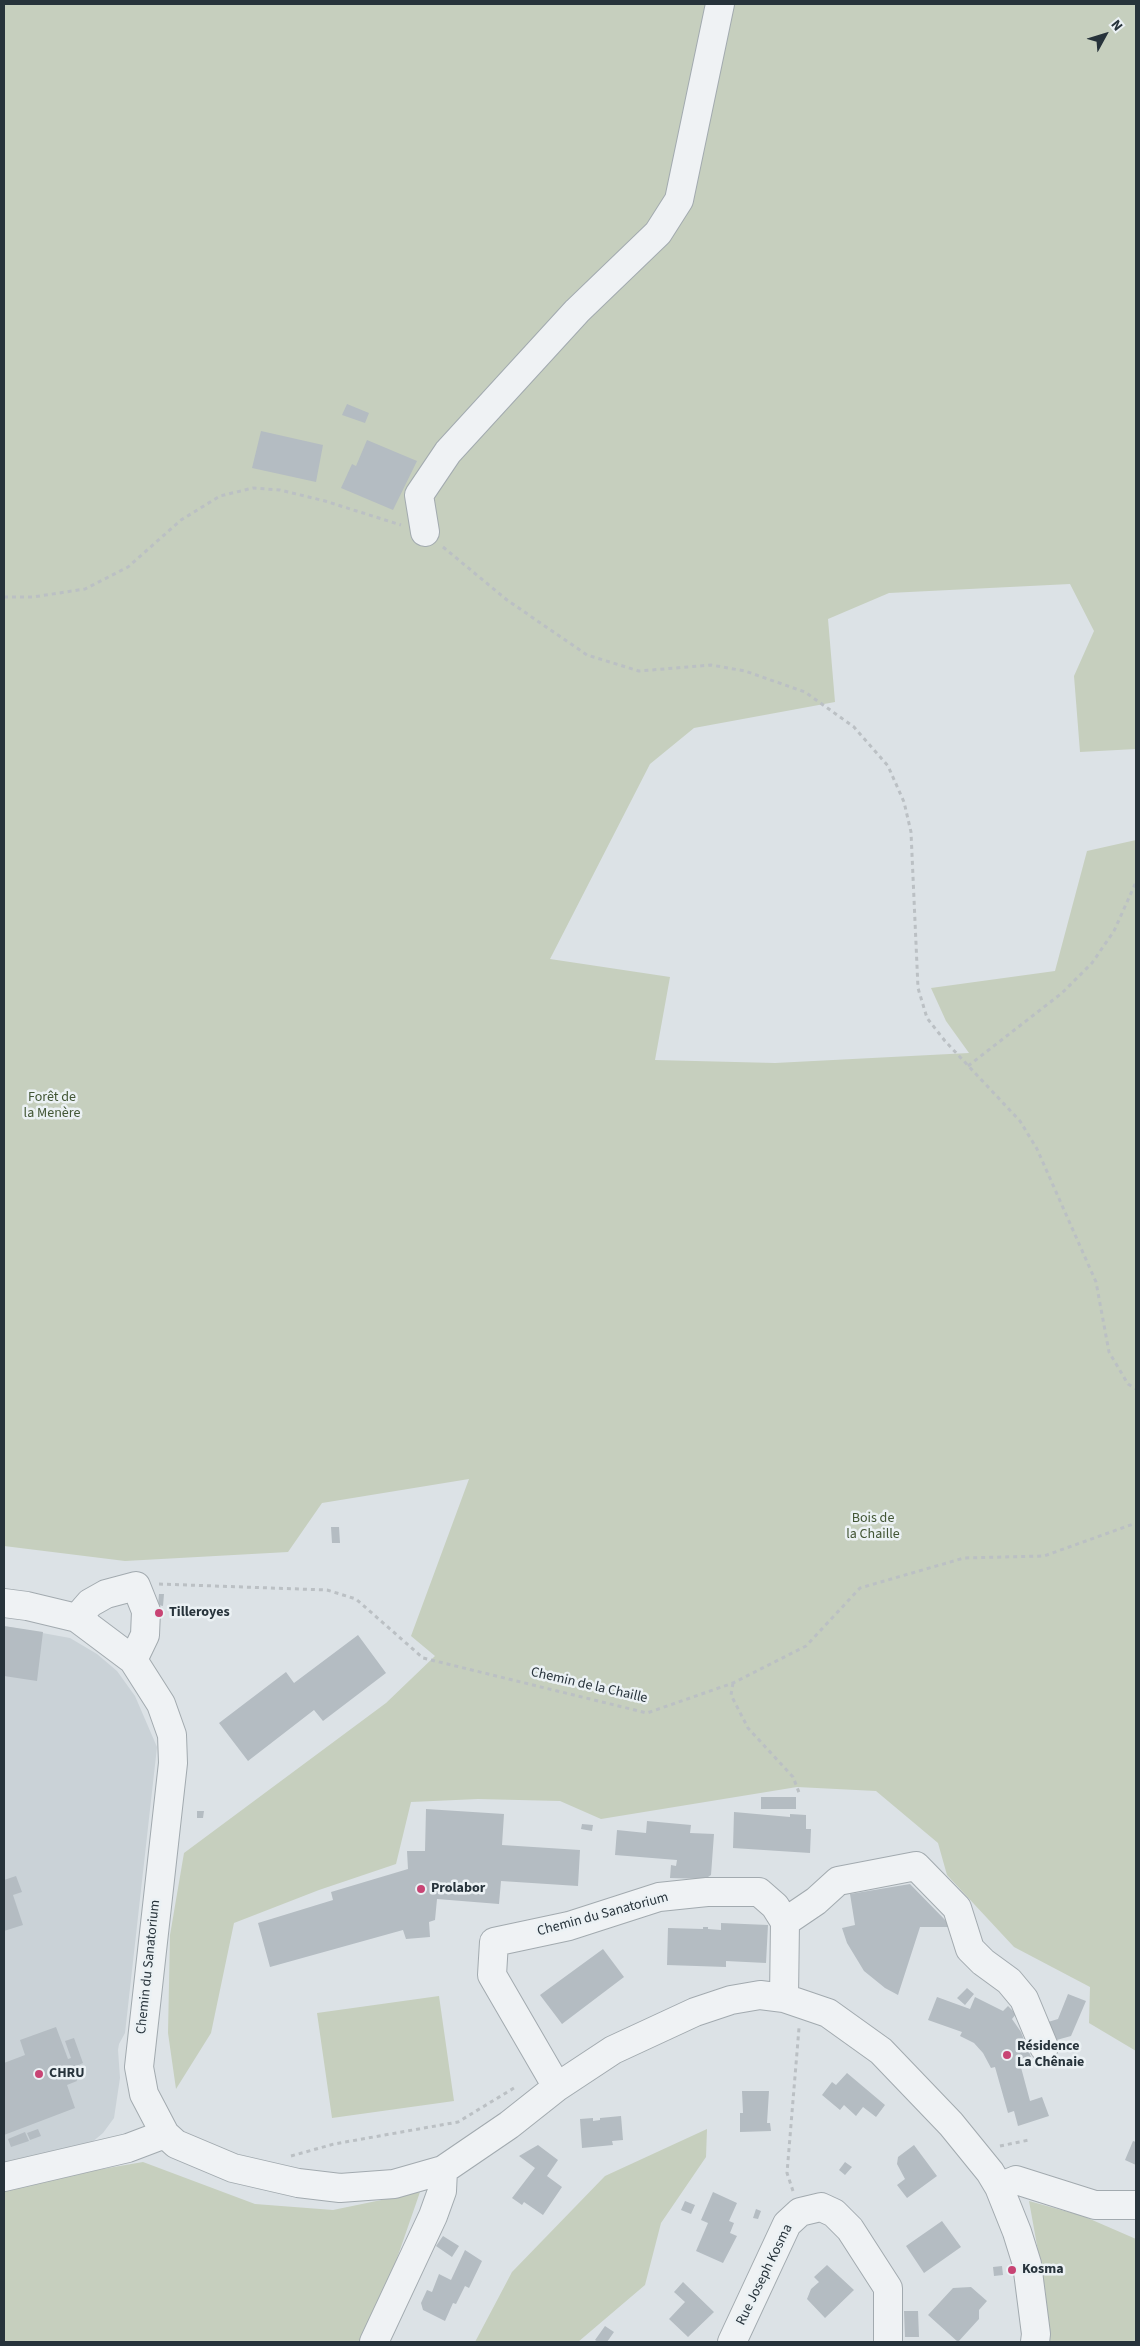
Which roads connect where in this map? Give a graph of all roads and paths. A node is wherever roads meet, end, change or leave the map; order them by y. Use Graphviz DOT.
graph roads {
  1 [pos="720,4"];
  2 [pos="425,532"];
  3 [pos="4,597"];
  4 [pos="1136,882"];
  5 [pos="968,1066"];
  6 [pos="1136,1389"];
  7 [pos="1136,1522"];
  8 [pos="136,1586"];
  9 [pos="4,1603"];
  10 [pos="78,1618"];
  11 [pos="133,1660"];
  12 [pos="733,1683"];
  13 [pos="800,1795"];
  14 [pos="785,1922"];
  15 [pos="793,2000"];
  16 [pos="1044,2047"];
  17 [pos="551,2078"];
  18 [pos="165,2134"];
  19 [pos="1029,2140"];
  20 [pos="995,2148"];
  21 [pos="288,2157"];
  22 [pos="443,2170"];
  23 [pos="4,2177"];
  24 [pos="999,2187"];
  25 [pos="1136,2205"];
  26 [pos="800,2212"];
  27 [pos="374,2342"];
  28 [pos="732,2342"];
  29 [pos="888,2342"];
  30 [pos="1035,2342"];
  1 -- 2 [label="street"];
  2 -- 3 [label="path"];
  2 -- 5 [label="path"];
  4 -- 5 [label="path"];
  5 -- 6 [label="path"];
  7 -- 12 [label="path, Chemin de la Chaille"];
  8 -- 10 [label="street"];
  8 -- 11 [label="street"];
  8 -- 12 [label="path, Chemin de la Chaille"];
  9 -- 10 [label="street, Chemin du Sanatorium"];
  10 -- 11 [label="street, Chemin du Sanatorium"];
  11 -- 18 [label="street, Chemin du Sanatorium"];
  12 -- 13 [label="path"];
  14 -- 15 [label="street"];
  14 -- 16 [label="street"];
  14 -- 17 [label="street, Chemin du Sanatorium"];
  15 -- 17 [label="street, Chemin du Sanatorium"];
  15 -- 24 [label="street, Chemin du Sanatorium"];
  15 -- 26 [label="path"];
  17 -- 21 [label="path"];
  17 -- 22 [label="street, Chemin du Sanatorium"];
  18 -- 22 [label="street, Chemin du Sanatorium"];
  18 -- 23 [label="street"];
  19 -- 20 [label="path"];
  22 -- 27 [label="street"];
  24 -- 25 [label="street"];
  24 -- 30 [label="street, Chemin du Sanatorium"];
  26 -- 28 [label="street, Rue Joseph Kosma"];
  26 -- 29 [label="street, Rue Joseph Kosma"];
}
